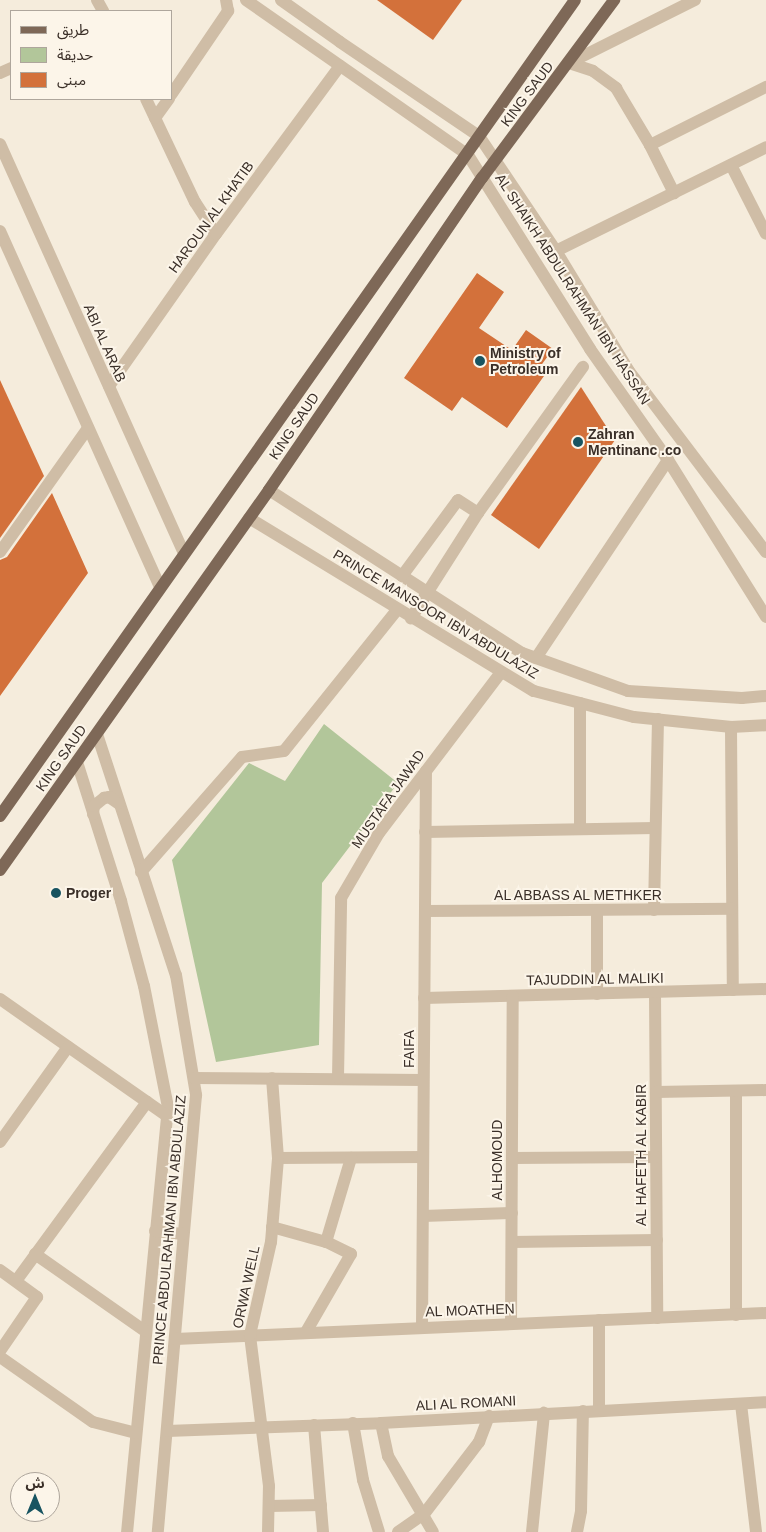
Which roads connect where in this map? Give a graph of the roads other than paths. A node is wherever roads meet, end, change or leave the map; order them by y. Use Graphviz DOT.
graph roads {
  1 [pos="226,0"];
  2 [pos="246,0"];
  3 [pos="281,0"];
  4 [pos="575,0"];
  5 [pos="614,0"];
  6 [pos="695,0"];
  7 [pos="569,63"];
  8 [pos="340,66"];
  9 [pos="766,87"];
  10 [pos="172,94"];
  11 [pos="146,100"];
  12 [pos="168,100"];
  13 [pos="155,118"];
  14 [pos="480,136"];
  15 [pos="0,144"];
  16 [pos="650,145"];
  17 [pos="766,147"];
  18 [pos="468,154"];
  19 [pos="496,160"];
  20 [pos="731,165"];
  21 [pos="482,178"];
  22 [pos="674,193"];
  23 [pos="0,231"];
  24 [pos="766,233"];
  25 [pos="216,234"];
  26 [pos="556,251"];
  27 [pos="5,255"];
  28 [pos="583,367"];
  29 [pos="109,386"];
  30 [pos="88,428"];
  31 [pos="668,460"];
  32 [pos="269,490"];
  33 [pos="478,513"];
  34 [pos="249,518"];
  35 [pos="1,548"];
  36 [pos="766,552"];
  37 [pos="184,553"];
  38 [pos="402,576"];
  39 [pos="160,587"];
  40 [pos="428,592"];
  41 [pos="398,610"];
  42 [pos="766,617"];
  43 [pos="411,618"];
  44 [pos="536,658"];
  45 [pos="501,672"];
  46 [pos="766,696"];
  47 [pos="580,703"];
  48 [pos="658,719"];
  49 [pos="766,725"];
  50 [pos="731,727"];
  51 [pos="97,734"];
  52 [pos="76,762"];
  53 [pos="426,771"];
  54 [pos="118,803"];
  55 [pos="93,814"];
  56 [pos="0,816"];
  57 [pos="655,828"];
  58 [pos="580,829"];
  59 [pos="425,832"];
  60 [pos="0,870"];
  61 [pos="141,872"];
  62 [pos="732,909"];
  63 [pos="597,910"];
  64 [pos="654,910"];
  65 [pos="425,911"];
  66 [pos="766,989"];
  67 [pos="733,990"];
  68 [pos="655,992"];
  69 [pos="596,994"];
  70 [pos="512,996"];
  71 [pos="424,998"];
  72 [pos="0,999"];
  73 [pos="68,1047"];
  74 [pos="194,1078"];
  75 [pos="272,1078"];
  76 [pos="338,1078"];
  77 [pos="424,1080"];
  78 [pos="766,1090"];
  79 [pos="736,1091"];
  80 [pos="656,1092"];
  81 [pos="147,1102"];
  82 [pos="167,1116"];
  83 [pos="0,1142"];
  84 [pos="656,1156"];
  85 [pos="423,1157"];
  86 [pos="278,1158"];
  87 [pos="352,1158"];
  88 [pos="512,1158"];
  89 [pos="512,1214"];
  90 [pos="423,1216"];
  91 [pos="272,1226"];
  92 [pos="155,1231"];
  93 [pos="183,1234"];
  94 [pos="657,1240"];
  95 [pos="326,1242"];
  96 [pos="512,1242"];
  97 [pos="35,1254"];
  98 [pos="0,1270"];
  99 [pos="16,1280"];
  100 [pos="766,1313"];
  101 [pos="736,1315"];
  102 [pos="657,1318"];
  103 [pos="599,1320"];
  104 [pos="511,1324"];
  105 [pos="422,1327"];
  106 [pos="145,1331"];
  107 [pos="306,1332"];
  108 [pos="250,1335"];
  109 [pos="175,1339"];
  110 [pos="0,1351"];
  111 [pos="0,1357"];
  112 [pos="766,1402"];
  113 [pos="741,1404"];
  114 [pos="599,1410"];
  115 [pos="583,1411"];
  116 [pos="544,1413"];
  117 [pos="489,1416"];
  118 [pos="353,1423"];
  119 [pos="381,1423"];
  120 [pos="314,1425"];
  121 [pos="260,1427"];
  122 [pos="167,1431"];
  123 [pos="136,1433"];
  124 [pos="321,1505"];
  125 [pos="269,1506"];
  126 [pos="424,1514"];
  127 [pos="127,1532"];
  128 [pos="158,1532"];
  129 [pos="268,1532"];
  130 [pos="324,1532"];
  131 [pos="378,1532"];
  132 [pos="398,1532"];
  133 [pos="433,1532"];
  134 [pos="532,1532"];
  135 [pos="577,1532"];
  136 [pos="756,1532"];
  1 -- 10 [label="street"];
  2 -- 8 [label="street"];
  3 -- 14 [label="street"];
  4 -- 14 [label="main road, KING SAUD"];
  5 -- 7 [label="main road, KING SAUD"];
  6 -- 7 [label="street"];
  7 -- 16 [label="street"];
  7 -- 19 [label="main road, KING SAUD"];
  8 -- 18 [label="street"];
  8 -- 25 [label="street, HAROUN AL KHATIB"];
  9 -- 16 [label="street"];
  11 -- 13 [label="street"];
  12 -- 13 [label="street"];
  13 -- 25 [label="street"];
  14 -- 18 [label="main road, KING SAUD"];
  14 -- 19 [label="street, AL SHAIKH ABDULRAHMAN IBN HASSAN"];
  15 -- 29 [label="street, ABI AL ARAB"];
  16 -- 22 [label="street"];
  17 -- 20 [label="street"];
  18 -- 21 [label="street, AL SHAIKH ABDULRAHMAN IBN HASSAN"];
  18 -- 37 [label="main road, KING SAUD"];
  19 -- 21 [label="main road, KING SAUD"];
  19 -- 26 [label="street, AL SHAIKH ABDULRAHMAN IBN HASSAN"];
  20 -- 22 [label="street"];
  20 -- 24 [label="street"];
  21 -- 31 [label="street, AL SHAIKH ABDULRAHMAN IBN HASSAN"];
  21 -- 32 [label="main road, KING SAUD"];
  22 -- 26 [label="street"];
  23 -- 27 [label="street"];
  25 -- 29 [label="street, HAROUN AL KHATIB"];
  26 -- 36 [label="street, AL SHAIKH ABDULRAHMAN IBN HASSAN"];
  27 -- 30 [label="street"];
  28 -- 33 [label="street"];
  29 -- 37 [label="street, ABI AL ARAB"];
  30 -- 35 [label="street"];
  30 -- 39 [label="street"];
  31 -- 42 [label="street, AL SHAIKH ABDULRAHMAN IBN HASSAN"];
  31 -- 44 [label="street"];
  32 -- 34 [label="main road, KING SAUD"];
  32 -- 38 [label="street, PRINCE MANSOOR IBN ABDULAZIZ"];
  33 -- 38 [label="street"];
  33 -- 40 [label="street"];
  34 -- 41 [label="street, PRINCE MANSOOR IBN ABDULAZIZ"];
  34 -- 51 [label="main road, KING SAUD"];
  37 -- 39 [label="main road, KING SAUD"];
  38 -- 40 [label="street, PRINCE MANSOOR IBN ABDULAZIZ"];
  39 -- 56 [label="main road, KING SAUD"];
  40 -- 43 [label="street"];
  40 -- 44 [label="street, PRINCE MANSOOR IBN ABDULAZIZ"];
  41 -- 43 [label="street, PRINCE MANSOOR IBN ABDULAZIZ"];
  41 -- 61 [label="street"];
  43 -- 45 [label="street, PRINCE MANSOOR IBN ABDULAZIZ"];
  44 -- 46 [label="street, PRINCE MANSOOR IBN ABDULAZIZ"];
  45 -- 47 [label="street, PRINCE MANSOOR IBN ABDULAZIZ"];
  45 -- 53 [label="street, MUSTAFA JAWAD"];
  47 -- 48 [label="street, PRINCE MANSOOR IBN ABDULAZIZ"];
  47 -- 58 [label="street"];
  48 -- 50 [label="street, PRINCE MANSOOR IBN ABDULAZIZ"];
  48 -- 57 [label="street"];
  49 -- 50 [label="street, PRINCE MANSOOR IBN ABDULAZIZ"];
  50 -- 62 [label="street"];
  51 -- 52 [label="main road, KING SAUD"];
  51 -- 54 [label="street, PRINCE ABDULRAHMAN IBN ABDULAZIZ"];
  52 -- 55 [label="street, PRINCE ABDULRAHMAN IBN ABDULAZIZ"];
  52 -- 60 [label="main road, KING SAUD"];
  53 -- 59 [label="street, FAIFA"];
  53 -- 76 [label="street, MUSTAFA JAWAD"];
  54 -- 55 [label="street"];
  54 -- 61 [label="street, PRINCE ABDULRAHMAN IBN ABDULAZIZ"];
  55 -- 82 [label="street, PRINCE ABDULRAHMAN IBN ABDULAZIZ"];
  57 -- 58 [label="street"];
  57 -- 64 [label="street"];
  58 -- 59 [label="street"];
  59 -- 65 [label="street, FAIFA"];
  61 -- 74 [label="street, PRINCE ABDULRAHMAN IBN ABDULAZIZ"];
  62 -- 64 [label="street, AL ABBASS AL METHKER"];
  62 -- 67 [label="street"];
  63 -- 64 [label="street, AL ABBASS AL METHKER"];
  63 -- 65 [label="street, AL ABBASS AL METHKER"];
  63 -- 69 [label="street"];
  65 -- 71 [label="street, FAIFA"];
  66 -- 67 [label="street, TAJUDDIN AL MALIKI"];
  67 -- 68 [label="street, TAJUDDIN AL MALIKI"];
  68 -- 69 [label="street, TAJUDDIN AL MALIKI"];
  68 -- 80 [label="street, AL HAFETH AL KABIR"];
  69 -- 70 [label="street, TAJUDDIN AL MALIKI"];
  70 -- 71 [label="street, TAJUDDIN AL MALIKI"];
  70 -- 88 [label="street, ALHOMOUD"];
  71 -- 77 [label="street, FAIFA"];
  72 -- 73 [label="street"];
  73 -- 81 [label="street"];
  73 -- 83 [label="street"];
  74 -- 75 [label="street"];
  74 -- 93 [label="street, PRINCE ABDULRAHMAN IBN ABDULAZIZ"];
  75 -- 76 [label="street"];
  75 -- 86 [label="street, ORWA WELL"];
  76 -- 77 [label="street"];
  77 -- 85 [label="street, FAIFA"];
  78 -- 79 [label="street"];
  79 -- 80 [label="street"];
  79 -- 101 [label="street"];
  80 -- 84 [label="street, AL HAFETH AL KABIR"];
  81 -- 82 [label="street"];
  81 -- 97 [label="street"];
  82 -- 92 [label="street, PRINCE ABDULRAHMAN IBN ABDULAZIZ"];
  84 -- 88 [label="street"];
  84 -- 94 [label="street, AL HAFETH AL KABIR"];
  85 -- 87 [label="street"];
  85 -- 90 [label="street, FAIFA"];
  86 -- 87 [label="street"];
  86 -- 91 [label="street, ORWA WELL"];
  87 -- 95 [label="street"];
  88 -- 89 [label="street, ALHOMOUD"];
  89 -- 90 [label="street"];
  89 -- 96 [label="street, ALHOMOUD"];
  90 -- 105 [label="street, FAIFA"];
  91 -- 95 [label="street"];
  91 -- 108 [label="street, ORWA WELL"];
  92 -- 93 [label="street"];
  92 -- 106 [label="street, PRINCE ABDULRAHMAN IBN ABDULAZIZ"];
  93 -- 109 [label="street, PRINCE ABDULRAHMAN IBN ABDULAZIZ"];
  94 -- 96 [label="street"];
  94 -- 102 [label="street, AL HAFETH AL KABIR"];
  95 -- 107 [label="street"];
  96 -- 104 [label="street, ALHOMOUD"];
  97 -- 99 [label="street"];
  97 -- 106 [label="street"];
  98 -- 99 [label="street"];
  99 -- 110 [label="street"];
  100 -- 101 [label="street, AL MOATHEN"];
  101 -- 102 [label="street, AL MOATHEN"];
  102 -- 103 [label="street, AL MOATHEN"];
  103 -- 104 [label="street, AL MOATHEN"];
  103 -- 114 [label="street"];
  104 -- 105 [label="street, AL MOATHEN"];
  105 -- 107 [label="street, AL MOATHEN"];
  106 -- 123 [label="street, PRINCE ABDULRAHMAN IBN ABDULAZIZ"];
  107 -- 108 [label="street, AL MOATHEN"];
  108 -- 109 [label="street, AL MOATHEN"];
  108 -- 121 [label="street, ORWA WELL"];
  109 -- 122 [label="street, PRINCE ABDULRAHMAN IBN ABDULAZIZ"];
  111 -- 123 [label="street"];
  112 -- 113 [label="street, ALI AL ROMANI"];
  113 -- 114 [label="street, ALI AL ROMANI"];
  113 -- 136 [label="street"];
  114 -- 115 [label="street, ALI AL ROMANI"];
  115 -- 116 [label="street, ALI AL ROMANI"];
  115 -- 135 [label="street"];
  116 -- 117 [label="street, ALI AL ROMANI"];
  116 -- 134 [label="street"];
  117 -- 119 [label="street, ALI AL ROMANI"];
  117 -- 126 [label="street"];
  118 -- 119 [label="street, ALI AL ROMANI"];
  118 -- 120 [label="street, ALI AL ROMANI"];
  118 -- 131 [label="street"];
  119 -- 126 [label="street"];
  120 -- 121 [label="street, ALI AL ROMANI"];
  120 -- 124 [label="street"];
  121 -- 122 [label="street, ALI AL ROMANI"];
  121 -- 125 [label="street, ORWA WELL"];
  122 -- 128 [label="street, PRINCE ABDULRAHMAN IBN ABDULAZIZ"];
  123 -- 127 [label="street, PRINCE ABDULRAHMAN IBN ABDULAZIZ"];
  124 -- 125 [label="street"];
  124 -- 130 [label="street"];
  125 -- 129 [label="street, ORWA WELL"];
  126 -- 132 [label="street"];
  126 -- 133 [label="street"];
}
